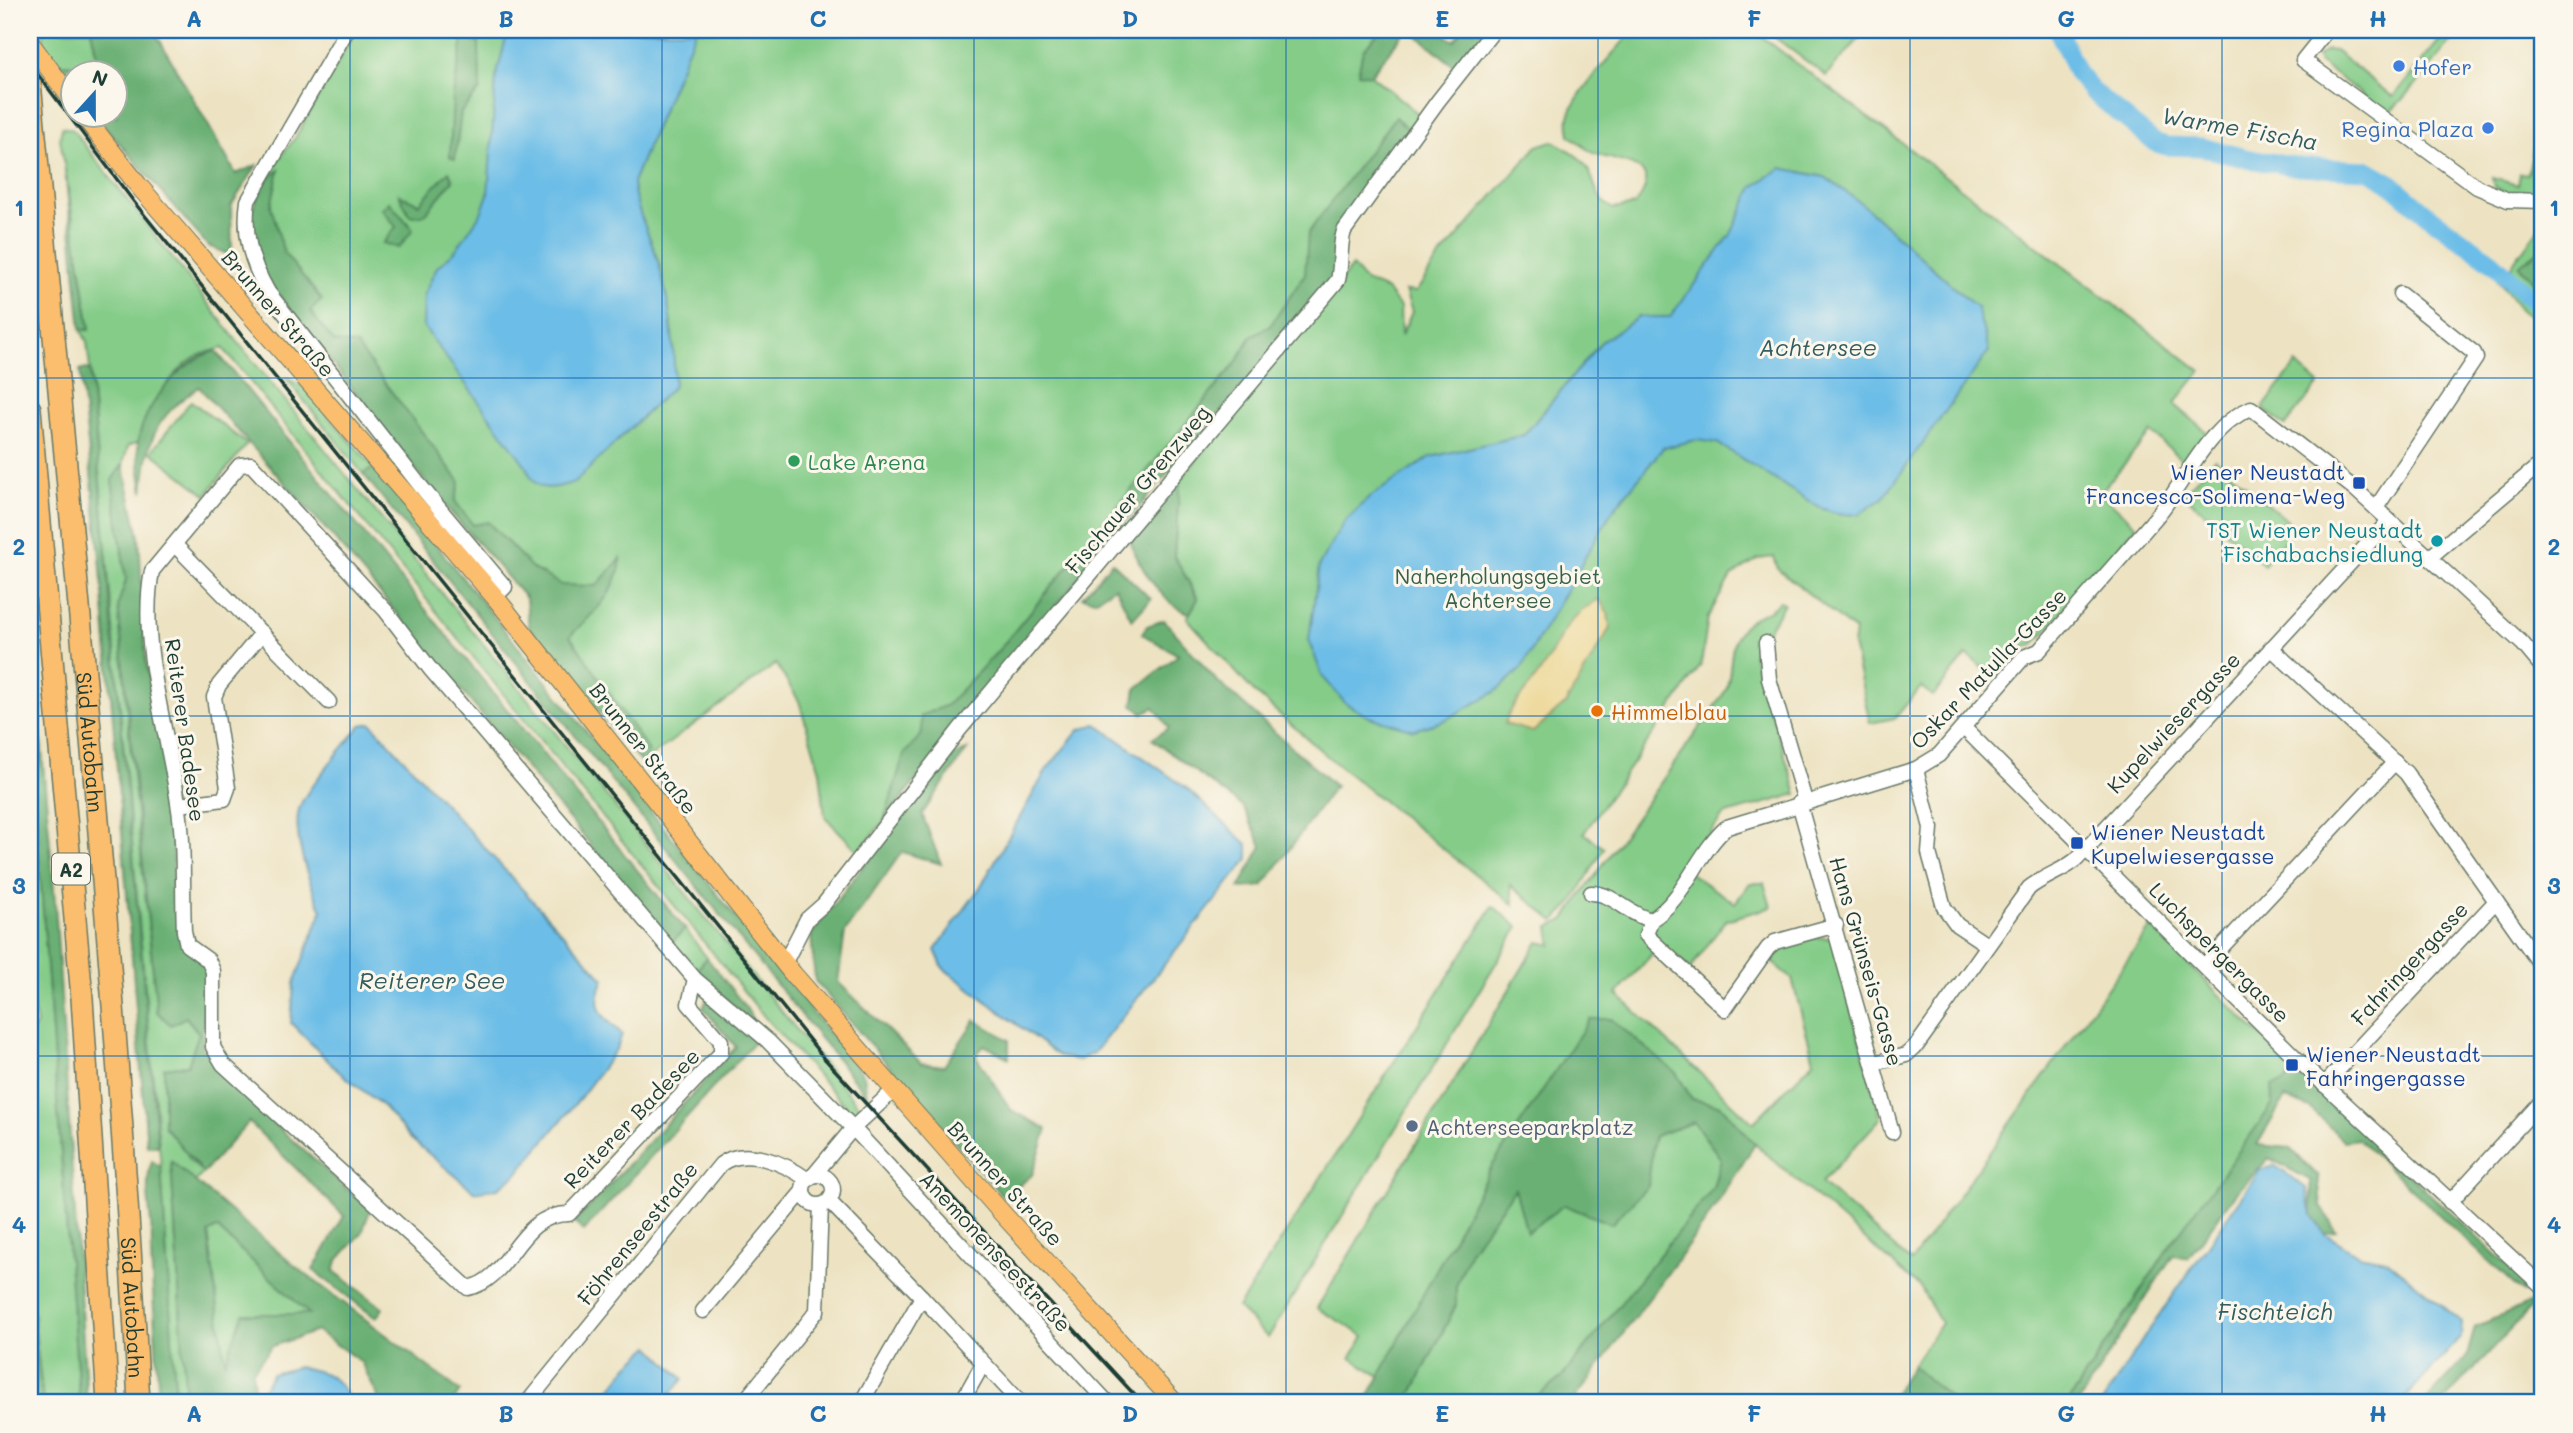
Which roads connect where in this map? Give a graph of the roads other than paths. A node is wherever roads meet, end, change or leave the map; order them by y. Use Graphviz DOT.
graph roads {
  1 [pos="346,30"];
  2 [pos="1494,30"];
  3 [pos="2327,30"];
  4 [pos="30,43"];
  5 [pos="30,82"];
  6 [pos="60,83"];
  7 [pos="95,130"];
  8 [pos="2543,201"];
  9 [pos="2400,294"];
  10 [pos="30,409"];
  11 [pos="2543,461"];
  12 [pos="2376,508"];
  13 [pos="2389,522"];
  14 [pos="175,545"];
  15 [pos="2429,558"];
  16 [pos="495,597"];
  17 [pos="262,633"];
  18 [pos="1766,643"];
  19 [pos="2271,648"];
  20 [pos="2543,668"];
  21 [pos="329,702"];
  22 [pos="1964,728"];
  23 [pos="2395,762"];
  24 [pos="1916,769"];
  25 [pos="1802,802"];
  26 [pos="179,805"];
  27 [pos="2086,846"];
  28 [pos="1591,893"];
  29 [pos="2496,901"];
  30 [pos="1651,920"];
  31 [pos="1836,925"];
  32 [pos="1987,945"];
  33 [pos="785,962"];
  34 [pos="2204,966"];
  35 [pos="2543,968"];
  36 [pos="695,979"];
  37 [pos="1875,1063"];
  38 [pos="2324,1084"];
  39 [pos="893,1091"];
  40 [pos="2543,1100"];
  41 [pos="853,1128"];
  42 [pos="1892,1132"];
  43 [pos="835,1151"];
  44 [pos="808,1182"];
  45 [pos="831,1184"];
  46 [pos="2450,1202"];
  47 [pos="825,1203"];
  48 [pos="2543,1287"];
  49 [pos="922,1297"];
  50 [pos="703,1311"];
  51 [pos="984,1364"];
  52 [pos="108,1403"];
  53 [pos="139,1403"];
  54 [pos="527,1403"];
  55 [pos="743,1403"];
  56 [pos="861,1403"];
  57 [pos="961,1403"];
  58 [pos="1021,1403"];
  59 [pos="1108,1403"];
  60 [pos="1175,1403"];
  1 -- 16 [label="street"];
  2 -- 33 [label="street, Fischauer Grenzweg"];
  3 -- 8 [label="street"];
  4 -- 6 [label="main road"];
  5 -- 53 [label="highway, Süd Autobahn / A2"];
  7 -- 16 [label="main road, Brunner Straße"];
  9 -- 12 [label="street"];
  10 -- 52 [label="highway, Süd Autobahn / A2"];
  11 -- 15 [label="street"];
  12 -- 13 [label="street"];
  12 -- 22 [label="street, Oskar Matulla-Gasse"];
  13 -- 15 [label="street"];
  13 -- 19 [label="street, Kupelwiesergasse"];
  14 -- 17 [label="street"];
  14 -- 26 [label="street, Reiterer Badesee"];
  14 -- 36 [label="street, Reiterer Badesee"];
  15 -- 20 [label="street"];
  16 -- 33 [label="main road, Brunner Straße"];
  17 -- 21 [label="street"];
  17 -- 26 [label="street"];
  18 -- 25 [label="street, Hans Grünseis-Gasse"];
  19 -- 23 [label="street"];
  19 -- 27 [label="street, Kupelwiesergasse"];
  22 -- 24 [label="street, Oskar Matulla-Gasse"];
  22 -- 27 [label="street, Luchspergergasse"];
  23 -- 29 [label="street"];
  23 -- 34 [label="street"];
  24 -- 25 [label="street, Oskar Matulla-Gasse"];
  24 -- 32 [label="street"];
  25 -- 30 [label="street, Oskar Matulla-Gasse"];
  25 -- 31 [label="street, Hans Grünseis-Gasse"];
  26 -- 36 [label="street, Reiterer Badesee"];
  27 -- 32 [label="street, Kupelwiesergasse"];
  27 -- 34 [label="street, Luchspergergasse"];
  28 -- 30 [label="street"];
  29 -- 35 [label="street"];
  29 -- 38 [label="street, Fahringergasse"];
  30 -- 31 [label="street, Oskar Matulla-Gasse"];
  31 -- 37 [label="street, Hans Grünseis-Gasse"];
  32 -- 37 [label="street, Kupelwiesergasse"];
  33 -- 39 [label="main road, Brunner Straße"];
  34 -- 38 [label="street, Luchspergergasse"];
  36 -- 41 [label="street, Reiterer Badesee"];
  37 -- 42 [label="street, Hans Grünseis-Gasse"];
  38 -- 46 [label="street, Luchspergergasse"];
  39 -- 41 [label="street"];
  39 -- 60 [label="main road, Brunner Straße"];
  40 -- 46 [label="street"];
  41 -- 43 [label="street"];
  41 -- 59 [label="street, Anemonenseestraße"];
  43 -- 44 [label="street"];
  43 -- 45 [label="street"];
  44 -- 45 [label="street"];
  44 -- 47 [label="street"];
  44 -- 50 [label="street"];
  44 -- 54 [label="street, Föhrenseestraße"];
  45 -- 47 [label="street"];
  46 -- 48 [label="street, Luchspergergasse"];
  47 -- 49 [label="street"];
  47 -- 55 [label="street"];
  49 -- 51 [label="street"];
  49 -- 56 [label="street"];
  51 -- 57 [label="street"];
  51 -- 58 [label="street"];
}
